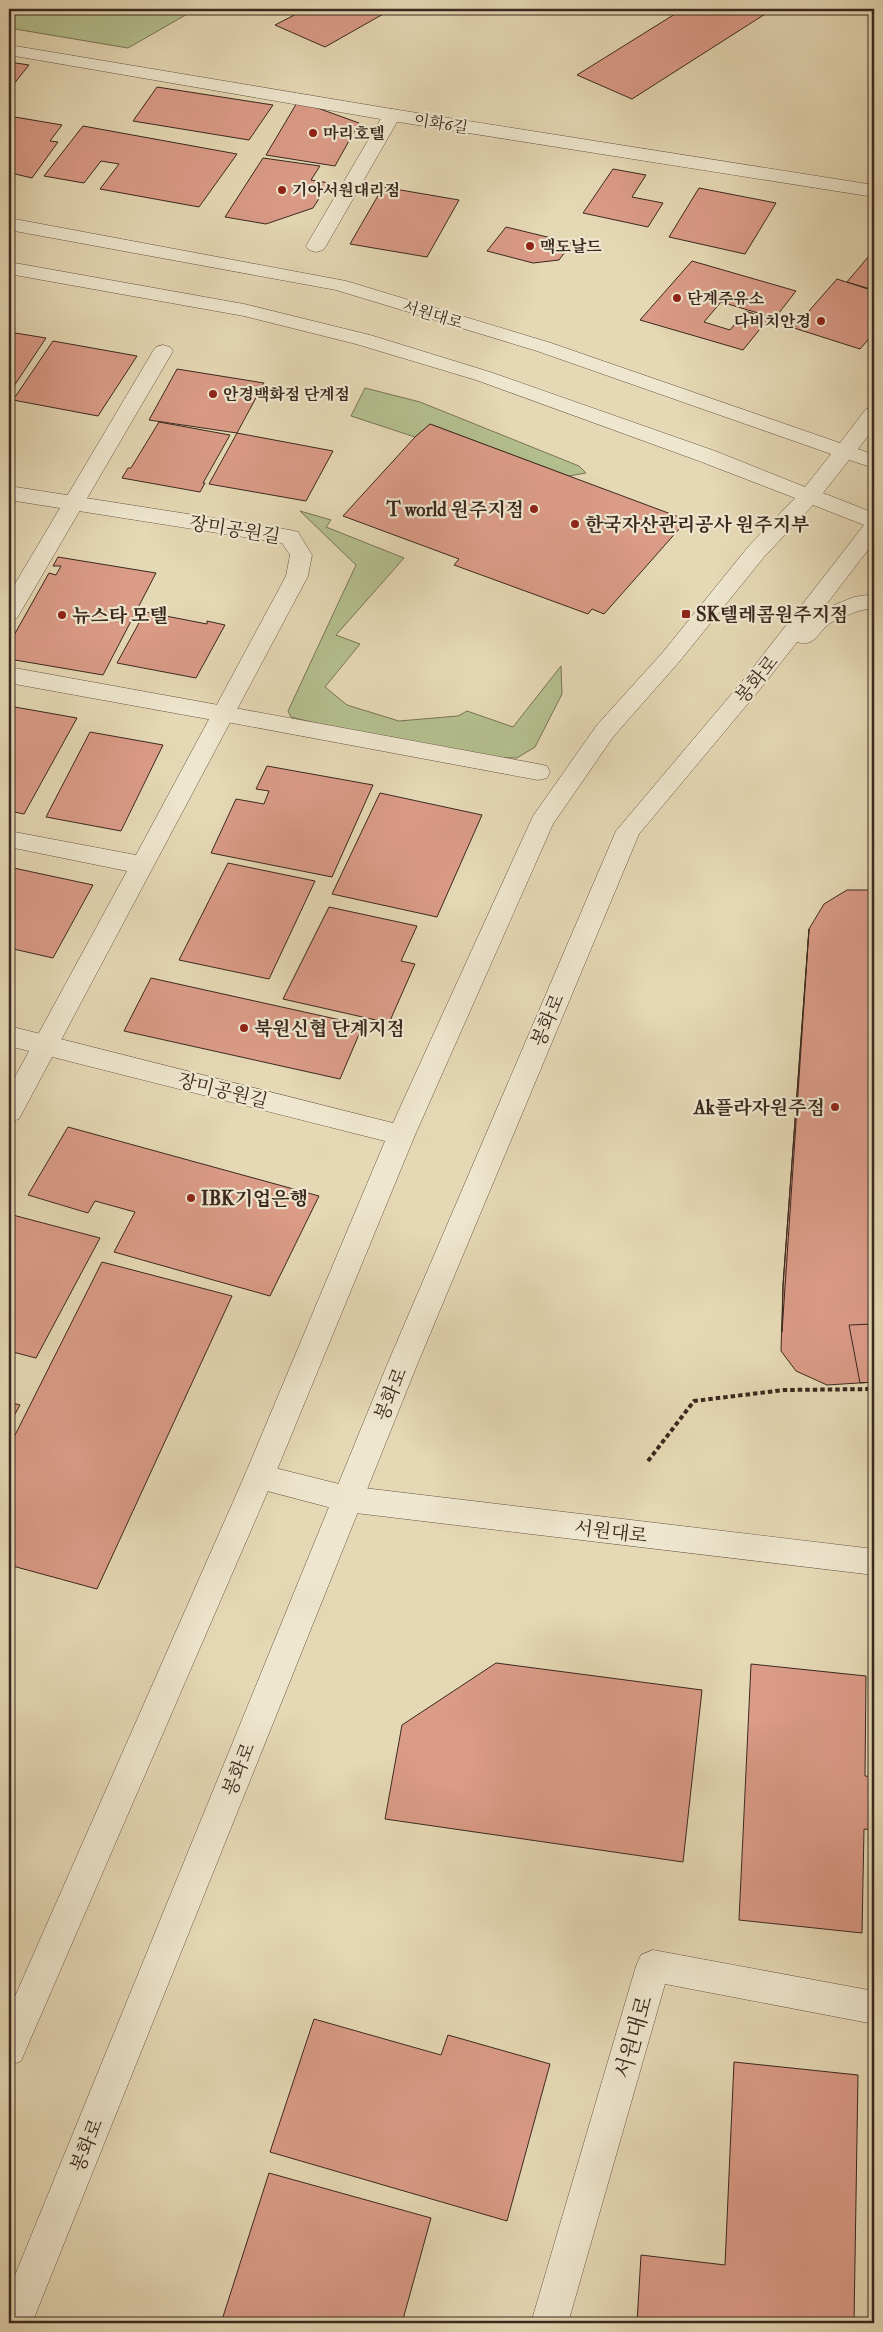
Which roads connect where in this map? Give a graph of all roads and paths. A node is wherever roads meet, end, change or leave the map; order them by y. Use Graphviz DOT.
graph roads {
  1 [pos="9,50"];
  2 [pos="392,115"];
  3 [pos="874,191"];
  4 [pos="9,224"];
  5 [pos="316,246"];
  6 [pos="9,268"];
  7 [pos="163,351"];
  8 [pos="874,414"];
  9 [pos="845,452"];
  10 [pos="874,462"];
  11 [pos="9,493"];
  12 [pos="810,495"];
  13 [pos="72,504"];
  14 [pos="874,521"];
  15 [pos="874,527"];
  16 [pos="874,601"];
  17 [pos="9,613"];
  18 [pos="9,675"];
  19 [pos="753,684"];
  20 [pos="224,714"];
  21 [pos="538,772"];
  22 [pos="9,839"];
  23 [pos="143,865"];
  24 [pos="9,1036"];
  25 [pos="45,1045"];
  26 [pos="9,1112"];
  27 [pos="401,1135"];
  28 [pos="874,1389"];
  29 [pos="648,1461"];
  30 [pos="259,1477"];
  31 [pos="347,1499"];
  32 [pos="874,1562"];
  33 [pos="874,2008"];
  34 [pos="9,2049"];
  35 [pos="14,2323"];
  36 [pos="549,2323"];
  1 -- 2 [label="street, 이화6길"];
  2 -- 3 [label="street, 이화6길"];
  2 -- 5 [label="street"];
  4 -- 9 [label="street, 서원대로"];
  6 -- 12 [label="street"];
  7 -- 13 [label="street"];
  8 -- 9 [label="street"];
  9 -- 10 [label="street, 서원대로"];
  9 -- 12 [label="street"];
  11 -- 13 [label="street, 장미공원길"];
  12 -- 14 [label="street"];
  12 -- 27 [label="street"];
  13 -- 17 [label="street"];
  13 -- 20 [label="street, 장미공원길"];
  15 -- 19 [label="street, 봉화로"];
  16 -- 19 [label="street"];
  18 -- 20 [label="street"];
  19 -- 31 [label="street, 봉화로"];
  20 -- 21 [label="street"];
  20 -- 23 [label="street, 장미공원길"];
  22 -- 23 [label="street"];
  23 -- 25 [label="street, 장미공원길"];
  24 -- 25 [label="street, 장미공원길"];
  25 -- 26 [label="street, 장미공원길"];
  25 -- 27 [label="street, 장미공원길"];
  27 -- 30 [label="street"];
  28 -- 29 [label="path"];
  30 -- 31 [label="street, 서원대로"];
  30 -- 34 [label="street"];
  31 -- 32 [label="street, 서원대로"];
  31 -- 35 [label="street, 봉화로"];
  33 -- 36 [label="street, 서원대로"];
}
